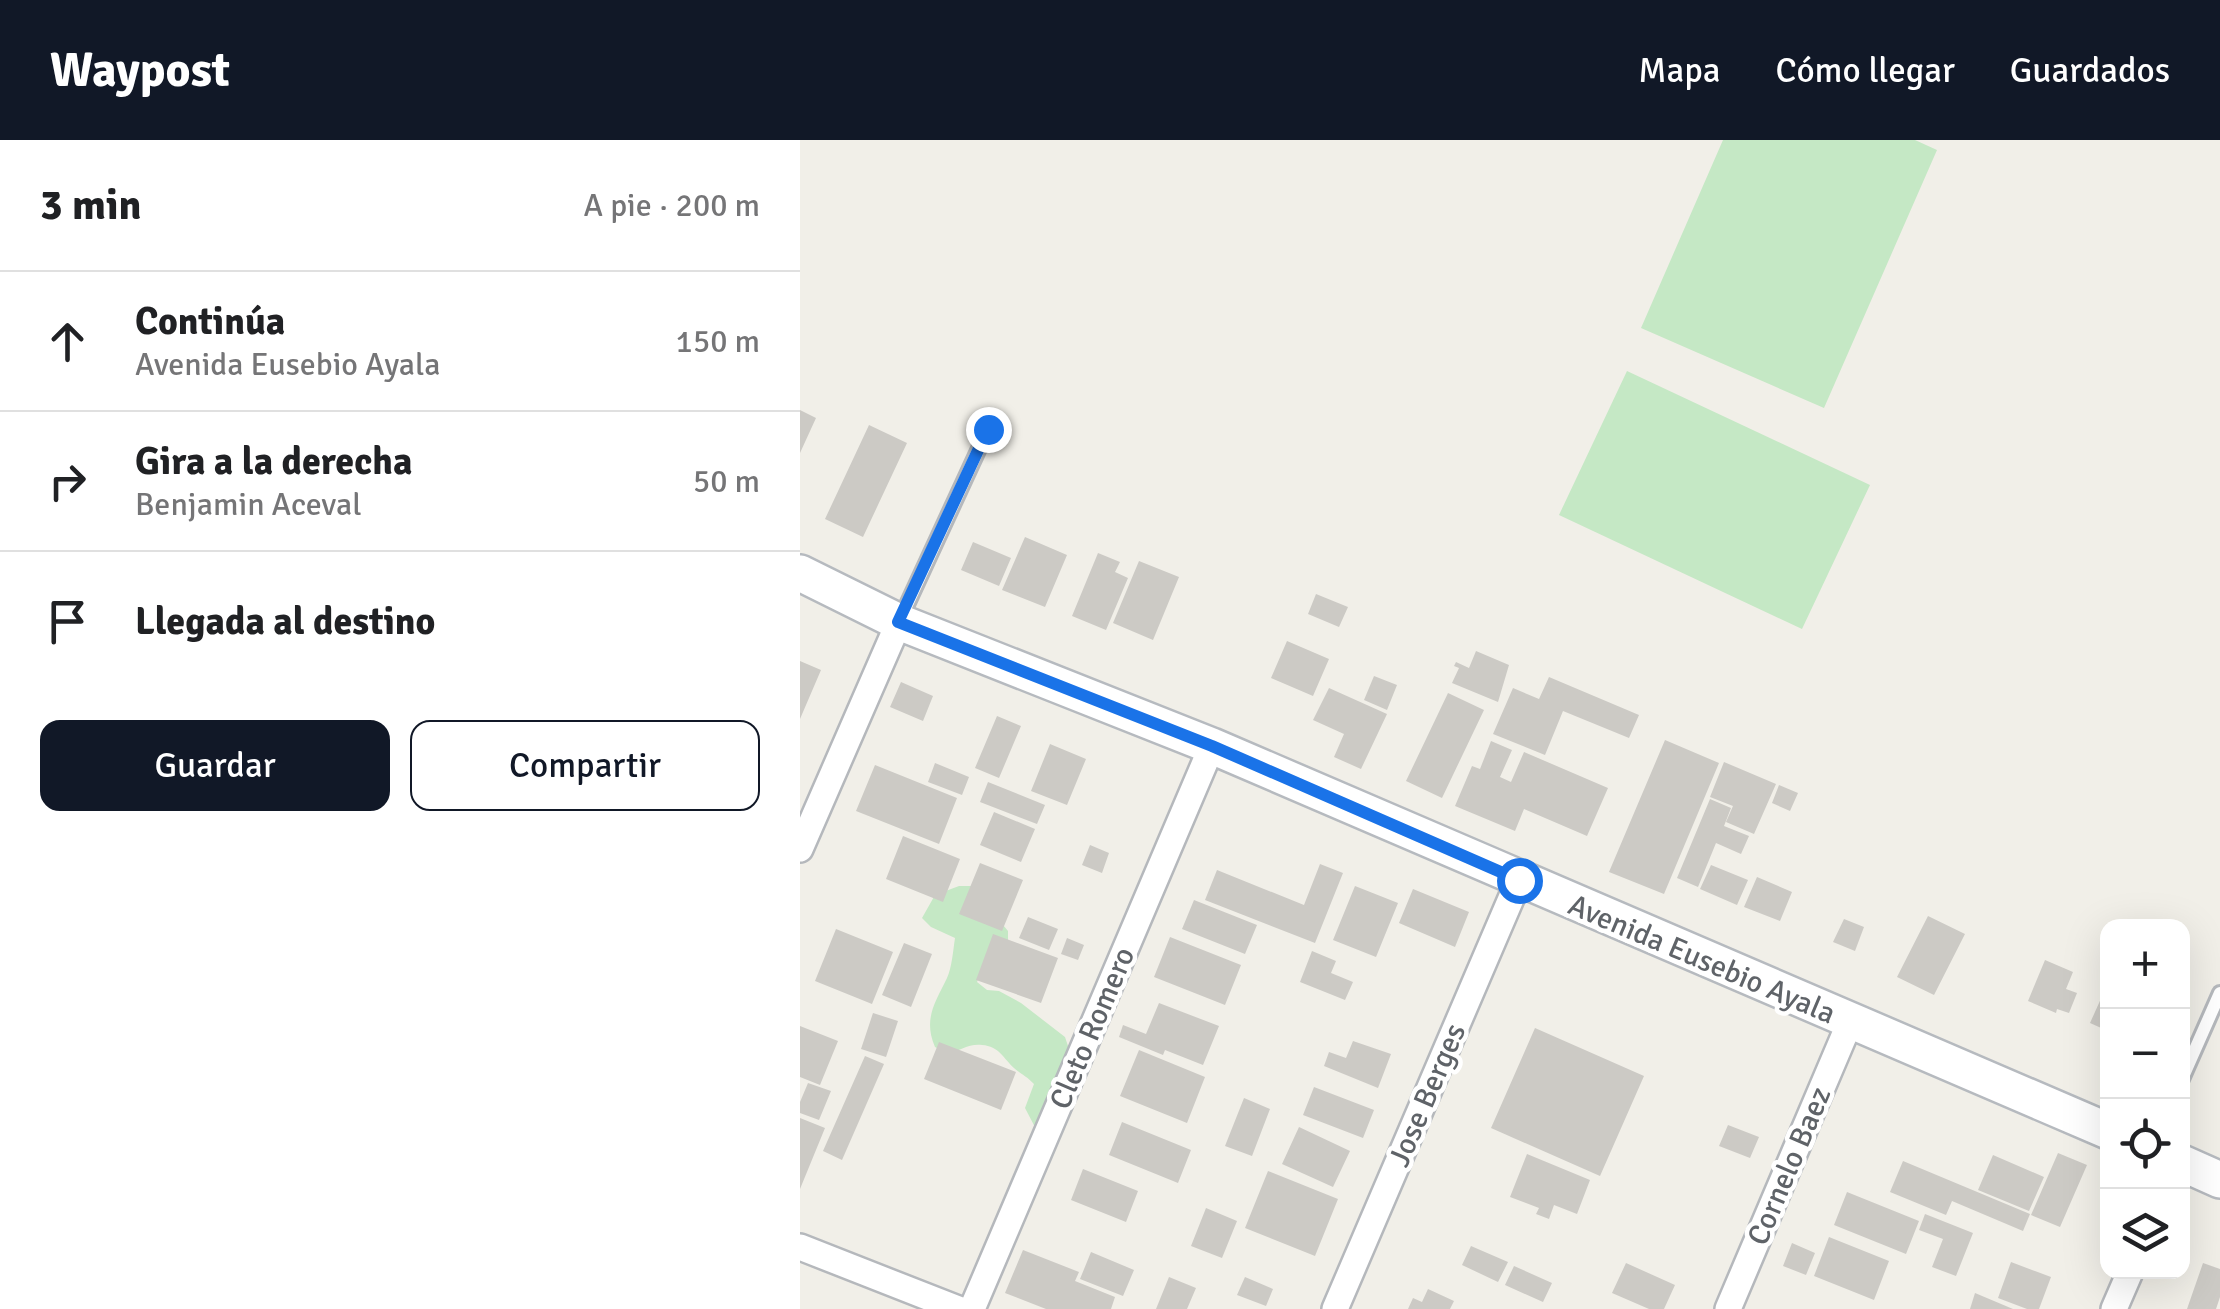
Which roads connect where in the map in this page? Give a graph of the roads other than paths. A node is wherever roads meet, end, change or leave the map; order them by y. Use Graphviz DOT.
graph roads {
  1 [pos="988,429"];
  2 [pos="800,573"];
  3 [pos="898,622"];
  4 [pos="1212,746"];
  5 [pos="800,849"];
  6 [pos="1519,880"];
  7 [pos="2220,993"];
  8 [pos="1850,1022"];
  9 [pos="2190,1061"];
  10 [pos="2100,1129"];
  11 [pos="2190,1167"];
  12 [pos="2220,1180"];
  13 [pos="800,1247"];
  14 [pos="2127,1279"];
  15 [pos="958,1309"];
  16 [pos="972,1309"];
  17 [pos="1334,1309"];
  18 [pos="1728,1309"];
  19 [pos="2114,1309"];
  1 -- 3 [label="lane"];
  2 -- 3 [label="street, Avenida Eusebio Ayala"];
  3 -- 4 [label="street, Avenida Eusebio Ayala"];
  3 -- 5 [label="street"];
  4 -- 6 [label="street, Avenida Eusebio Ayala"];
  4 -- 16 [label="street, Cleto Romero"];
  6 -- 8 [label="street, Avenida Eusebio Ayala"];
  6 -- 17 [label="street, Jose Berges"];
  7 -- 9 [label="lane"];
  8 -- 10 [label="street, Avenida Eusebio Ayala"];
  8 -- 18 [label="street, Cornelo Baez"];
  11 -- 12 [label="street"];
  13 -- 15 [label="street"];
  14 -- 19 [label="street"];
}
